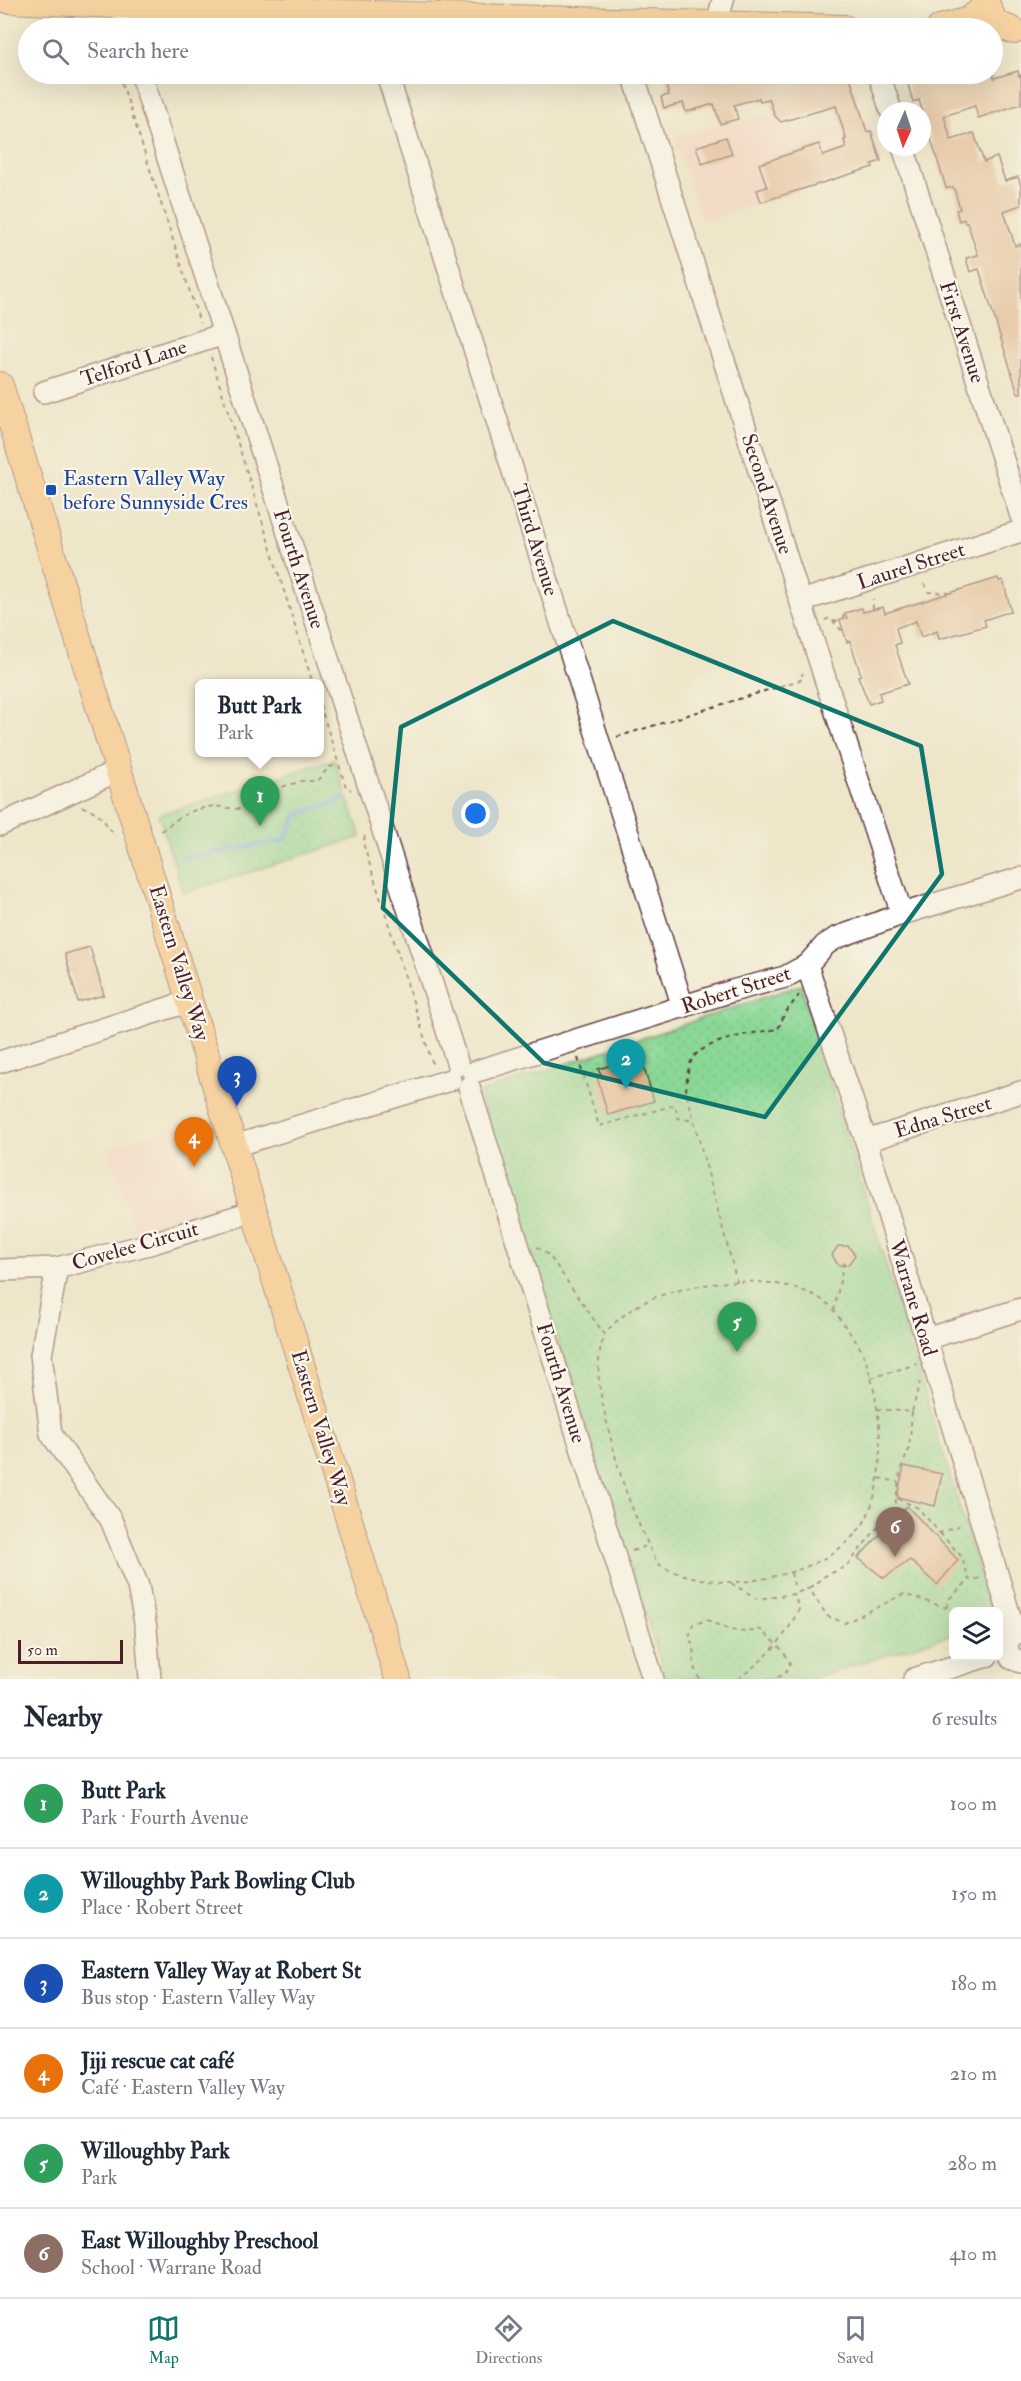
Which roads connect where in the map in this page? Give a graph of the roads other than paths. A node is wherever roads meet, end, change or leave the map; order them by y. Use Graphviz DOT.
graph roads {
  1 [pos="8,0"];
  2 [pos="461,8"];
  3 [pos="720,12"];
  4 [pos="123,17"];
  5 [pos="185,18"];
  6 [pos="392,18"];
  7 [pos="553,18"];
  8 [pos="673,18"];
  9 [pos="766,18"];
  10 [pos="144,84"];
  11 [pos="390,84"];
  12 [pos="636,84"];
  13 [pos="882,84"];
  14 [pos="888,102"];
  15 [pos="906,156"];
  16 [pos="215,337"];
  17 [pos="0,385"];
  18 [pos="44,392"];
  19 [pos="1021,516"];
  20 [pos="1021,531"];
  21 [pos="801,601"];
  22 [pos="119,770"];
  23 [pos="0,825"];
  24 [pos="1021,878"];
  25 [pos="902,914"];
  26 [pos="807,965"];
  27 [pos="190,1001"];
  28 [pos="683,1007"];
  29 [pos="0,1062"];
  30 [pos="463,1076"];
  31 [pos="1021,1092"];
  32 [pos="866,1141"];
  33 [pos="234,1146"];
  34 [pos="254,1212"];
  35 [pos="57,1268"];
  36 [pos="0,1270"];
  37 [pos="1021,1309"];
  38 [pos="926,1339"];
  39 [pos="1008,1648"];
  40 [pos="150,1679"];
  41 [pos="398,1679"];
  42 [pos="653,1679"];
  43 [pos="914,1679"];
  1 -- 4 [label="main road"];
  2 -- 6 [label="main road"];
  2 -- 7 [label="main road"];
  3 -- 8 [label="main road"];
  3 -- 9 [label="main road"];
  4 -- 5 [label="main road"];
  10 -- 16 [label="street, Fourth Avenue"];
  11 -- 28 [label="street, Third Avenue"];
  12 -- 21 [label="street, Second Avenue"];
  13 -- 14 [label="street"];
  15 -- 19 [label="street, First Avenue"];
  16 -- 18 [label="street, Telford Lane"];
  16 -- 30 [label="street, Fourth Avenue"];
  17 -- 22 [label="main road, Eastern Valley Way"];
  20 -- 21 [label="street, Laurel Street"];
  21 -- 25 [label="street, Second Avenue"];
  22 -- 23 [label="street"];
  22 -- 27 [label="main road, Eastern Valley Way"];
  24 -- 25 [label="street, Robert Street"];
  25 -- 26 [label="street, Robert Street"];
  26 -- 28 [label="street, Robert Street"];
  26 -- 32 [label="street, Warrane Road"];
  27 -- 29 [label="street"];
  27 -- 33 [label="main road, Eastern Valley Way"];
  28 -- 30 [label="street, Robert Street"];
  30 -- 33 [label="street, Robert Street"];
  30 -- 42 [label="street, Fourth Avenue"];
  31 -- 32 [label="street, Edna Street"];
  32 -- 38 [label="street, Warrane Road"];
  33 -- 34 [label="main road, Eastern Valley Way"];
  34 -- 35 [label="street, Covelee Circuit"];
  34 -- 41 [label="main road, Eastern Valley Way"];
  35 -- 36 [label="street"];
  35 -- 40 [label="street, Covelee Circuit"];
  37 -- 38 [label="street"];
  38 -- 39 [label="street, Warrane Road"];
  39 -- 43 [label="street"];
}
